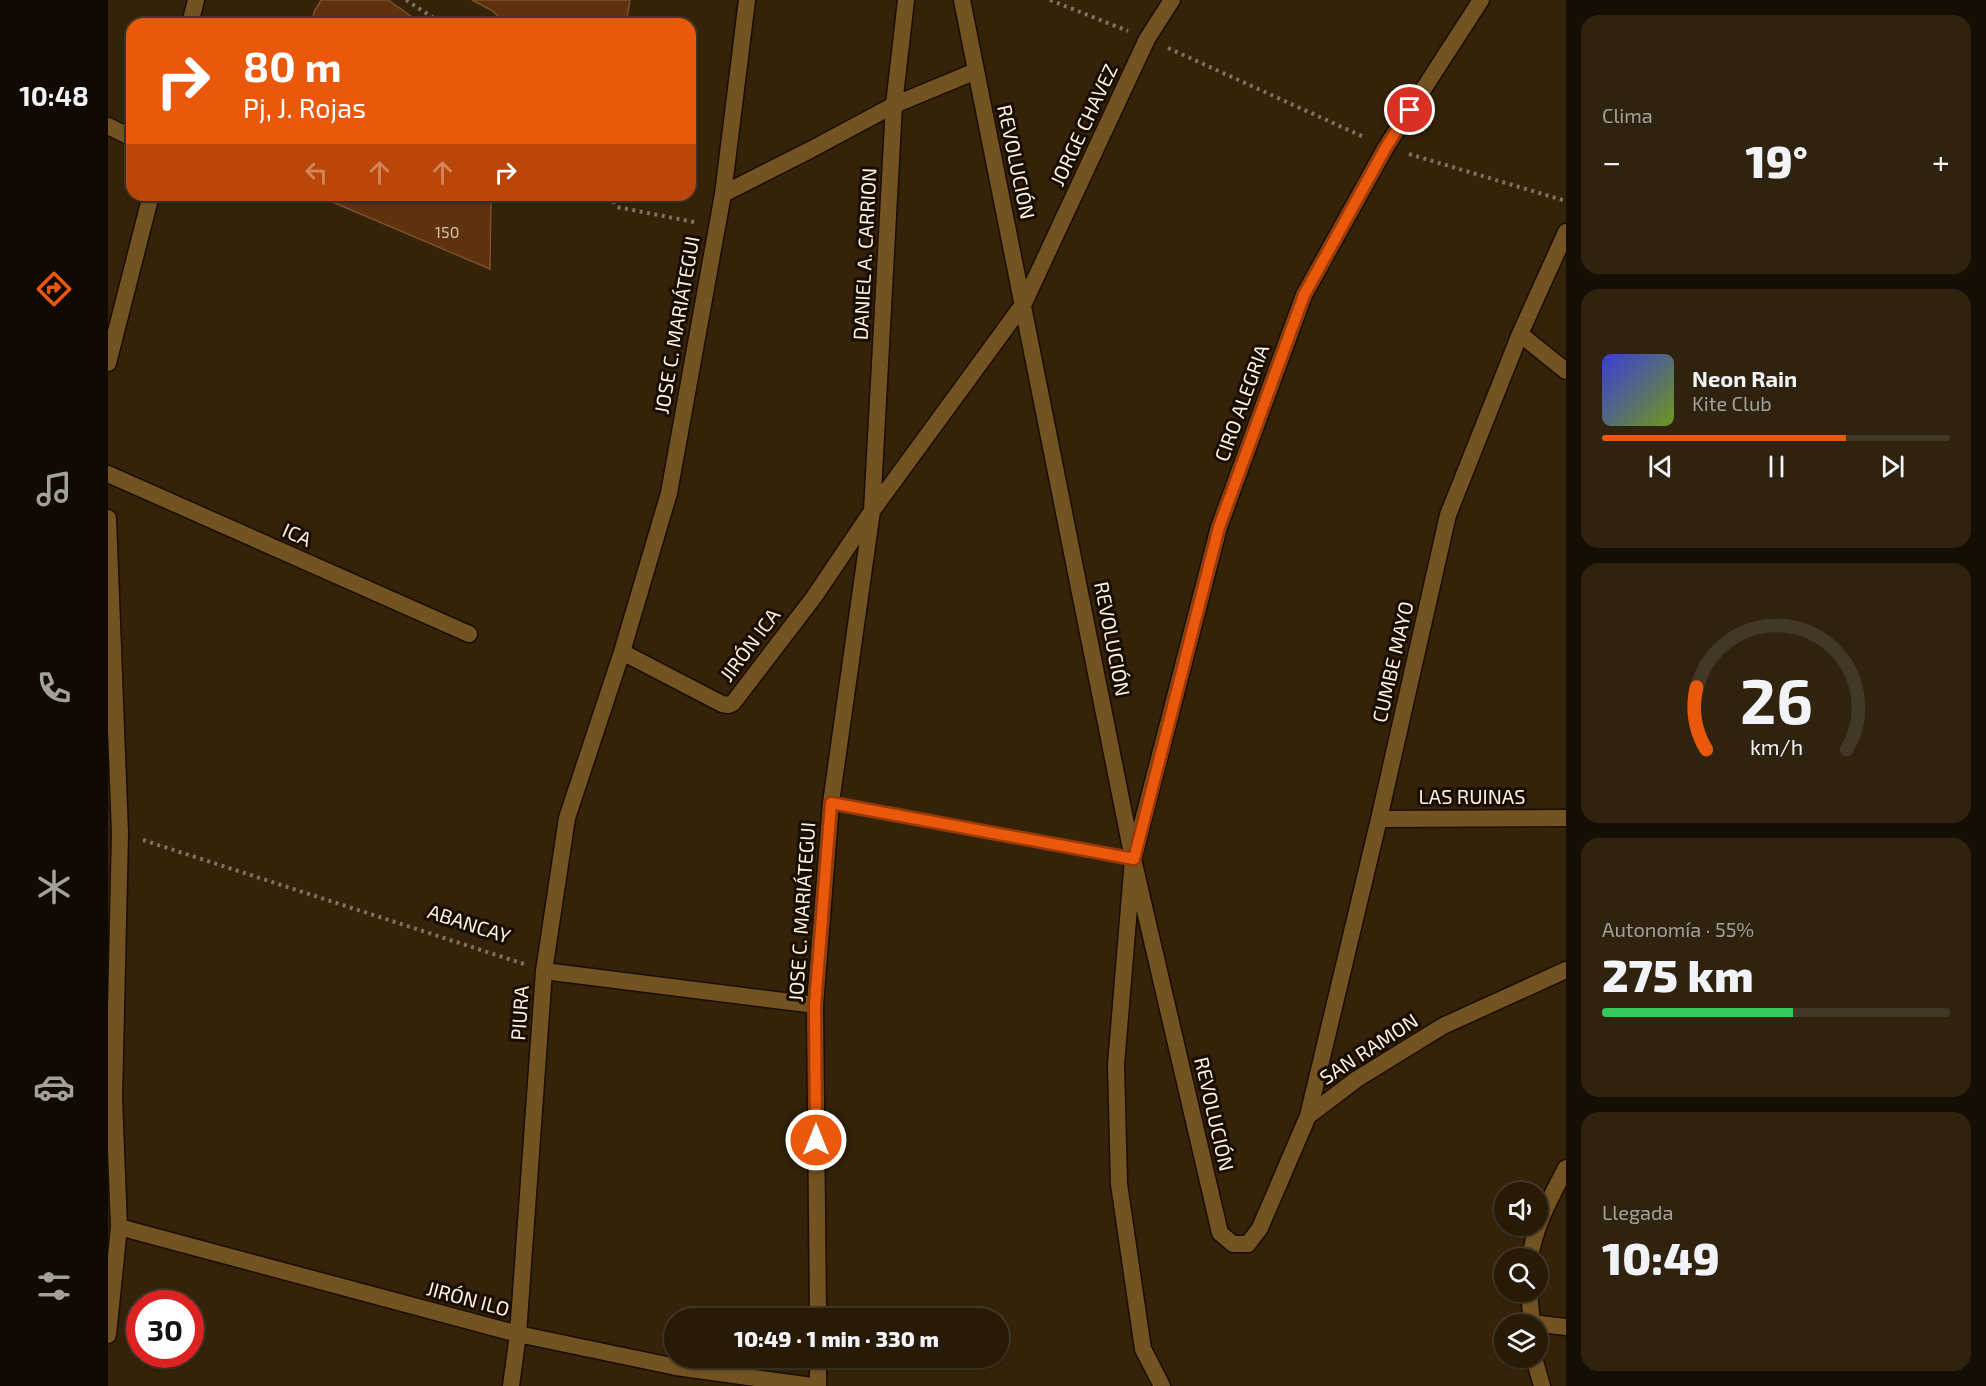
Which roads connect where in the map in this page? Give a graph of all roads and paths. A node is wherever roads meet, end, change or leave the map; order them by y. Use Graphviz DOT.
graph roads {
  1 [pos="196,0"];
  2 [pos="406,0"];
  3 [pos="747,0"];
  4 [pos="906,0"];
  5 [pos="962,0"];
  6 [pos="1050,0"];
  7 [pos="1172,0"];
  8 [pos="1481,0"];
  9 [pos="192,18"];
  10 [pos="434,18"];
  11 [pos="1147,39"];
  12 [pos="976,71"];
  13 [pos="894,105"];
  14 [pos="108,126"];
  15 [pos="126,135"];
  16 [pos="1386,147"];
  17 [pos="723,194"];
  18 [pos="149,201"];
  19 [pos="613,201"];
  20 [pos="1566,201"];
  21 [pos="715,226"];
  22 [pos="1566,232"];
  23 [pos="1024,303"];
  24 [pos="1520,334"];
  25 [pos="108,363"];
  26 [pos="1566,371"];
  27 [pos="108,474"];
  28 [pos="872,511"];
  29 [pos="108,518"];
  30 [pos="469,634"];
  31 [pos="622,652"];
  32 [pos="831,803"];
  33 [pos="1566,818"];
  34 [pos="1379,819"];
  35 [pos="114,831"];
  36 [pos="1134,859"];
  37 [pos="544,970"];
  38 [pos="1566,970"];
  39 [pos="815,1005"];
  40 [pos="111,1098"];
  41 [pos="1308,1116"];
  42 [pos="1566,1167"];
  43 [pos="119,1227"];
  44 [pos="1260,1228"];
  45 [pos="1531,1248"];
  46 [pos="818,1308"];
  47 [pos="1548,1325"];
  48 [pos="1566,1327"];
  49 [pos="518,1334"];
  50 [pos="108,1335"];
  51 [pos="1143,1349"];
  52 [pos="818,1368"];
  53 [pos="1537,1368"];
  54 [pos="511,1386"];
  55 [pos="812,1386"];
  56 [pos="818,1386"];
  57 [pos="1153,1386"];
  58 [pos="1162,1386"];
  59 [pos="1542,1386"];
  1 -- 9 [label="street"];
  2 -- 10 [label="path"];
  3 -- 17 [label="street, JOSE C. MARIÁTEGUI"];
  4 -- 13 [label="street, DANIEL A. CARRION"];
  5 -- 12 [label="street, REVOLUCIÓN"];
  6 -- 11 [label="path"];
  7 -- 11 [label="street, JORGE CHAVEZ"];
  8 -- 16 [label="street, CIRO ALEGRIA"];
  11 -- 16 [label="path"];
  11 -- 23 [label="street, JORGE CHAVEZ"];
  12 -- 13 [label="street"];
  12 -- 23 [label="street, REVOLUCIÓN"];
  13 -- 17 [label="street"];
  13 -- 28 [label="street, DANIEL A. CARRION"];
  14 -- 15 [label="street"];
  16 -- 20 [label="path"];
  16 -- 36 [label="street, CIRO ALEGRIA"];
  17 -- 21 [label="street, JOSE C. MARIÁTEGUI"];
  18 -- 25 [label="street"];
  19 -- 21 [label="path"];
  21 -- 31 [label="street, JOSE C. MARIÁTEGUI"];
  22 -- 24 [label="street, CUMBE MAYO"];
  23 -- 28 [label="street, JORGE CHAVEZ"];
  23 -- 36 [label="street, REVOLUCIÓN"];
  24 -- 26 [label="street"];
  24 -- 34 [label="street, CUMBE MAYO"];
  27 -- 30 [label="street, ICA"];
  28 -- 31 [label="street, JIRÓN ICA"];
  28 -- 32 [label="street, JOSE C. MARIÁTEGUI"];
  29 -- 35 [label="street"];
  31 -- 37 [label="street, PIURA"];
  32 -- 36 [label="lane"];
  32 -- 39 [label="street, JOSE C. MARIÁTEGUI"];
  33 -- 34 [label="street, LAS RUINAS"];
  34 -- 41 [label="street, CUMBE MAYO"];
  35 -- 37 [label="path, ABANCAY"];
  35 -- 40 [label="street"];
  36 -- 44 [label="street, REVOLUCIÓN"];
  36 -- 51 [label="street"];
  37 -- 39 [label="street"];
  37 -- 49 [label="street, PIURA"];
  38 -- 41 [label="street, SAN RAMON"];
  39 -- 46 [label="street, JOSE C. MARIÁTEGUI"];
  40 -- 43 [label="street"];
  41 -- 44 [label="street, SAN RAMON"];
  42 -- 45 [label="street"];
  43 -- 49 [label="street, JIRÓN ILO"];
  43 -- 50 [label="street"];
  47 -- 48 [label="street"];
  49 -- 54 [label="street, PIURA"];
  49 -- 55 [label="street, JIRÓN ILO"];
  51 -- 57 [label="street"];
  51 -- 58 [label="street"];
  52 -- 56 [label="street"];
  53 -- 59 [label="street"];
}
